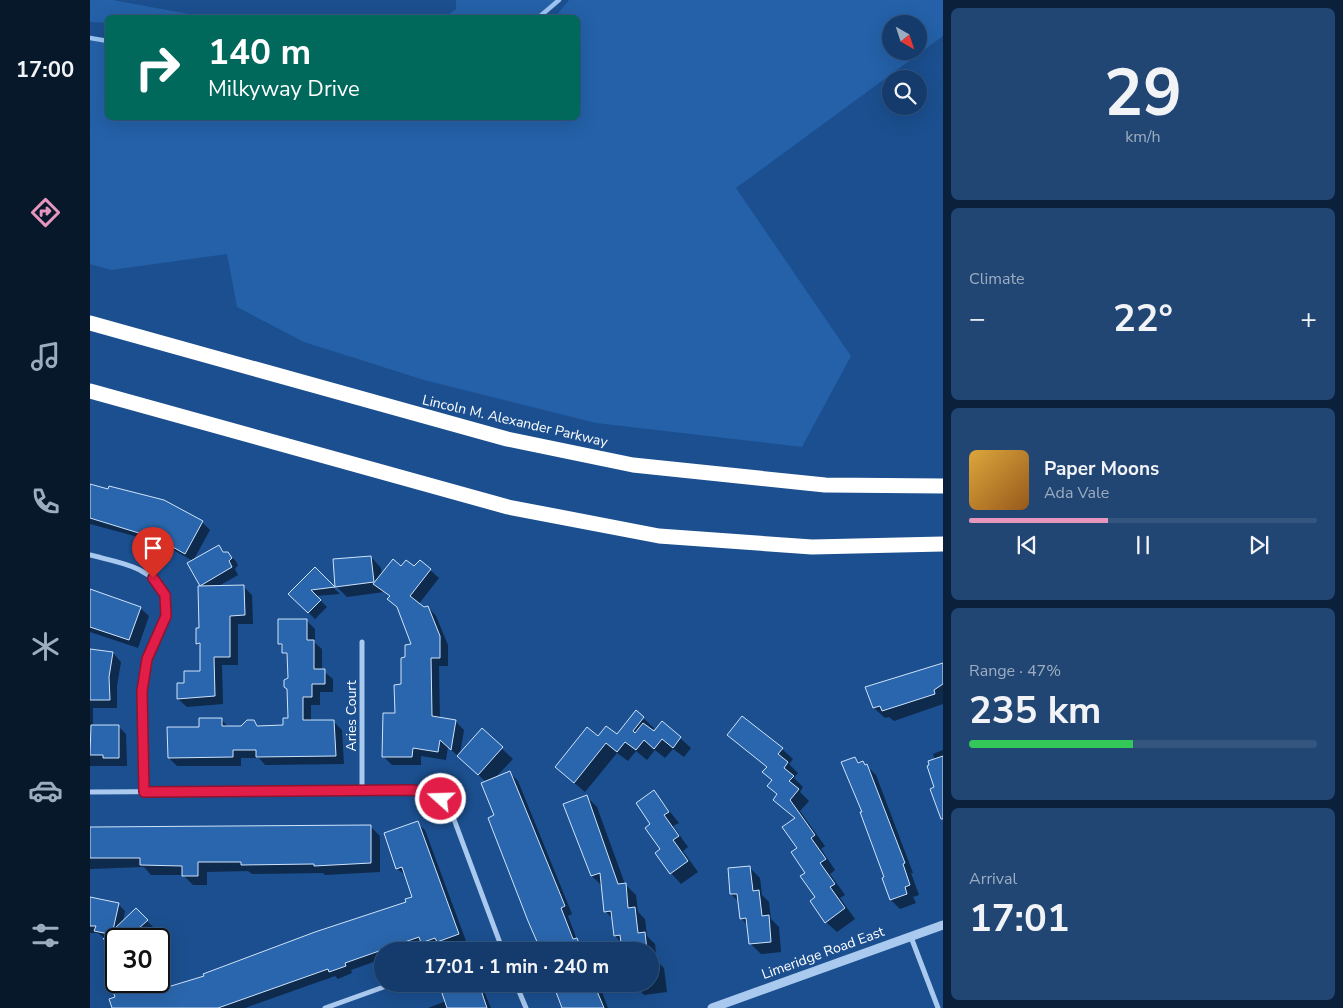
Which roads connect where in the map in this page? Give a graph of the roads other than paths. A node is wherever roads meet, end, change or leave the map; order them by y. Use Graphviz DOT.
graph roads {
  1 [pos="90,323"];
  2 [pos="90,391"];
  3 [pos="943,486"];
  4 [pos="943,544"];
  5 [pos="90,555"];
  6 [pos="362,642"];
  7 [pos="362,790"];
  8 [pos="90,792"];
  9 [pos="144,792"];
  10 [pos="943,925"];
  11 [pos="911,937"];
  12 [pos="499,942"];
  13 [pos="374,990"];
  14 [pos="519,992"];
  15 [pos="325,1008"];
  16 [pos="526,1008"];
  17 [pos="712,1008"];
  18 [pos="938,1008"];
  1 -- 3 [label="highway, Lincoln M. Alexander Parkway"];
  2 -- 4 [label="highway"];
  5 -- 9 [label="street"];
  6 -- 7 [label="street, Aries Court"];
  7 -- 9 [label="street"];
  7 -- 12 [label="street"];
  8 -- 9 [label="street"];
  10 -- 11 [label="street, Limeridge Road East"];
  11 -- 17 [label="street, Limeridge Road East"];
  11 -- 18 [label="street"];
  13 -- 15 [label="street"];
  14 -- 16 [label="street"];
}
